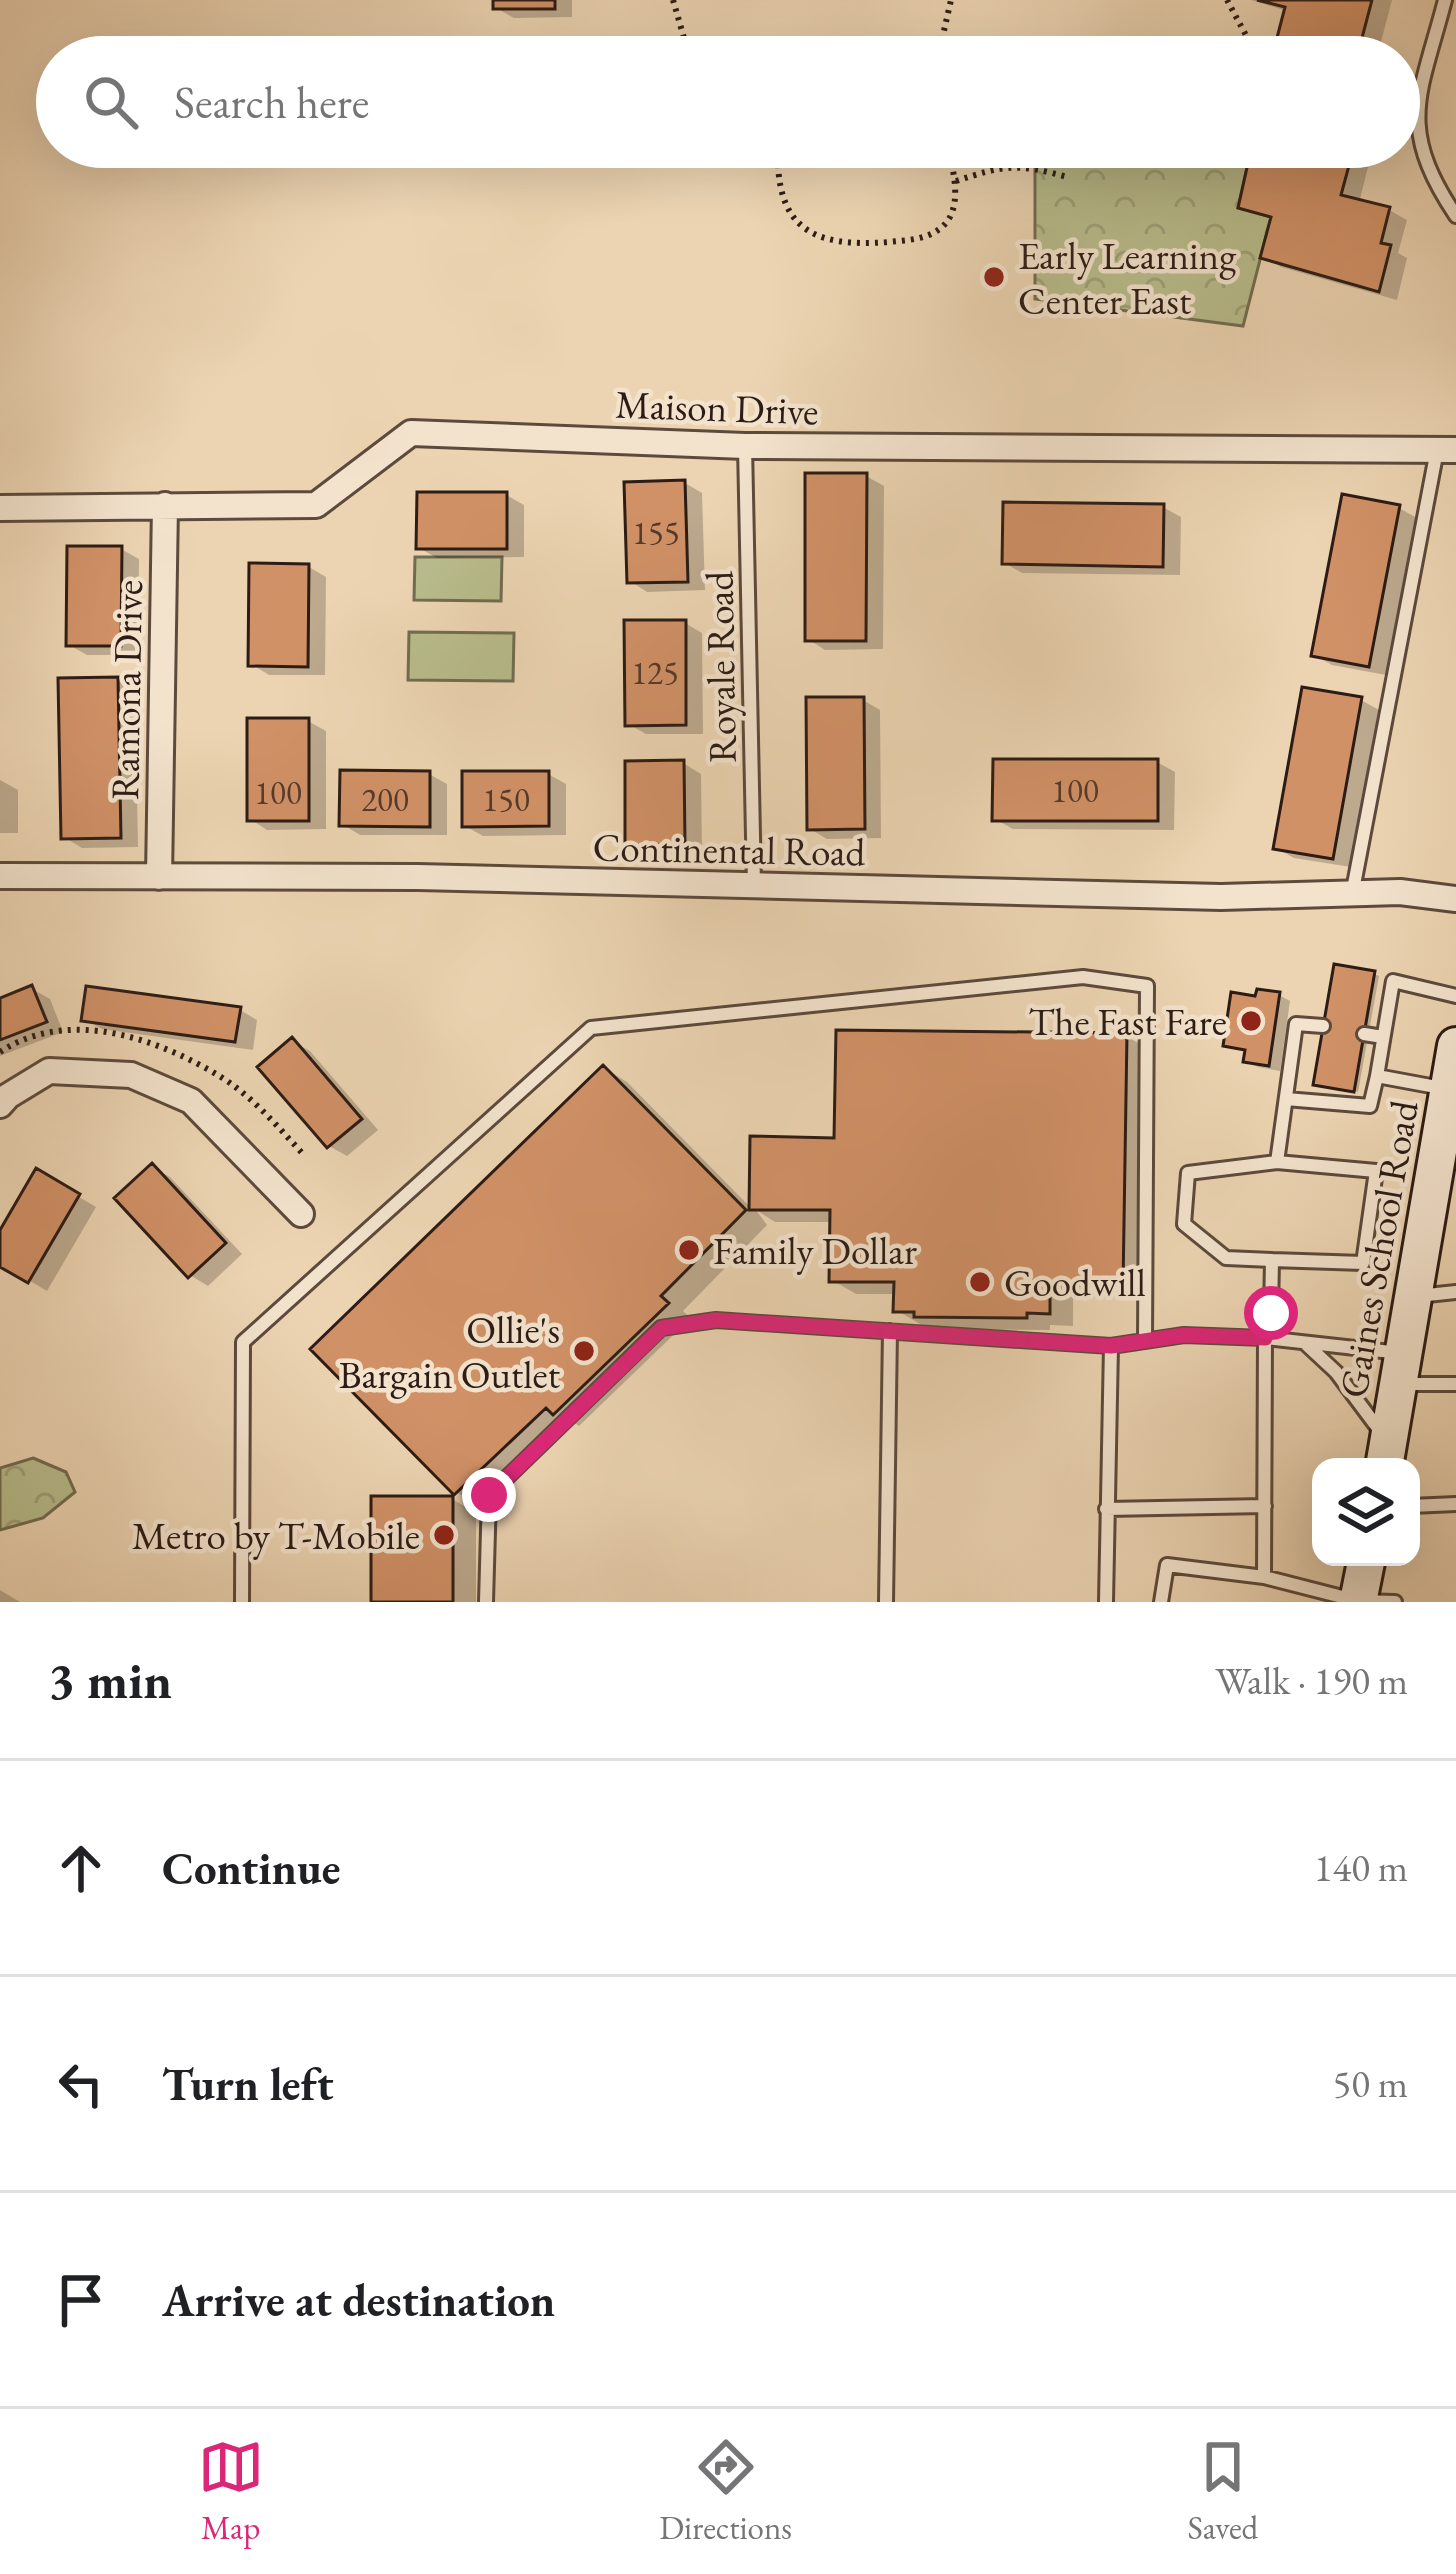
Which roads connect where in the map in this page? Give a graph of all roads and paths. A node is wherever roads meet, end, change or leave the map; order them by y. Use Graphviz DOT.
graph roads {
  1 [pos="673,0"];
  2 [pos="951,0"];
  3 [pos="1227,0"];
  4 [pos="1445,0"];
  5 [pos="683,36"];
  6 [pos="943,36"];
  7 [pos="1246,36"];
  8 [pos="1420,95"];
  9 [pos="1420,146"];
  10 [pos="777,168"];
  11 [pos="953,168"];
  12 [pos="996,168"];
  13 [pos="1034,168"];
  14 [pos="1067,177"];
  15 [pos="956,181"];
  16 [pos="1456,216"];
  17 [pos="745,446"];
  18 [pos="1447,449"];
  19 [pos="165,505"];
  20 [pos="0,508"];
  21 [pos="0,876"];
  22 [pos="159,877"];
  23 [pos="754,886"];
  24 [pos="1352,896"];
  25 [pos="1456,899"];
  26 [pos="1456,996"];
  27 [pos="1323,1027"];
  28 [pos="1364,1034"];
  29 [pos="1383,1037"];
  30 [pos="1456,1047"];
  31 [pos="1376,1076"];
  32 [pos="1448,1089"];
  33 [pos="1286,1099"];
  34 [pos="0,1105"];
  35 [pos="1277,1162"];
  36 [pos="1445,1172"];
  37 [pos="301,1214"];
  38 [pos="1272,1260"];
  39 [pos="1456,1292"];
  40 [pos="1411,1297"];
  41 [pos="890,1331"];
  42 [pos="1265,1338"];
  43 [pos="1145,1341"];
  44 [pos="1306,1344"];
  45 [pos="1111,1346"];
  46 [pos="1399,1368"];
  47 [pos="1456,1384"];
  48 [pos="1386,1454"];
  49 [pos="1456,1504"];
  50 [pos="1265,1506"];
  51 [pos="1420,1506"];
  52 [pos="1106,1509"];
  53 [pos="1365,1566"];
  54 [pos="1264,1577"];
  55 [pos="242,1602"];
  56 [pos="486,1602"];
  57 [pos="886,1602"];
  58 [pos="1106,1602"];
  59 [pos="1161,1602"];
  60 [pos="1358,1602"];
  61 [pos="1395,1602"];
  1 -- 5 [label="path"];
  2 -- 6 [label="path"];
  3 -- 7 [label="path"];
  4 -- 8 [label="lane"];
  9 -- 16 [label="lane"];
  10 -- 15 [label="path"];
  11 -- 15 [label="path"];
  12 -- 15 [label="path"];
  13 -- 14 [label="path"];
  17 -- 18 [label="street, Maison Drive"];
  17 -- 19 [label="street, Maison Drive"];
  17 -- 23 [label="lane, Royale Road"];
  18 -- 24 [label="lane"];
  19 -- 20 [label="street, Maison Drive"];
  19 -- 22 [label="street, Ramona Drive"];
  21 -- 22 [label="street, Continental Road"];
  22 -- 23 [label="street, Continental Road"];
  23 -- 24 [label="street, Continental Road"];
  24 -- 25 [label="street, Continental Road"];
  26 -- 29 [label="lane"];
  27 -- 33 [label="lane"];
  28 -- 29 [label="lane"];
  29 -- 31 [label="lane"];
  30 -- 32 [label="main road, Gaines School Road"];
  31 -- 32 [label="lane"];
  31 -- 33 [label="lane"];
  32 -- 36 [label="main road, Gaines School Road"];
  33 -- 35 [label="lane"];
  34 -- 37 [label="street"];
  35 -- 38 [label="lane"];
  35 -- 38 [label="lane"];
  36 -- 40 [label="main road, Gaines School Road"];
  38 -- 42 [label="lane"];
  39 -- 40 [label="lane"];
  40 -- 46 [label="main road, Gaines School Road"];
  41 -- 45 [label="lane"];
  41 -- 56 [label="lane"];
  41 -- 57 [label="lane"];
  42 -- 43 [label="lane"];
  42 -- 44 [label="lane"];
  42 -- 50 [label="lane"];
  43 -- 45 [label="lane"];
  43 -- 55 [label="lane"];
  44 -- 46 [label="lane"];
  44 -- 48 [label="lane"];
  45 -- 52 [label="lane"];
  46 -- 47 [label="lane"];
  46 -- 48 [label="main road, Gaines School Road"];
  49 -- 51 [label="lane"];
  50 -- 52 [label="lane"];
  50 -- 54 [label="lane"];
  52 -- 58 [label="lane"];
  53 -- 60 [label="main road"];
  54 -- 59 [label="lane"];
  54 -- 60 [label="lane"];
  60 -- 61 [label="lane"];
}
